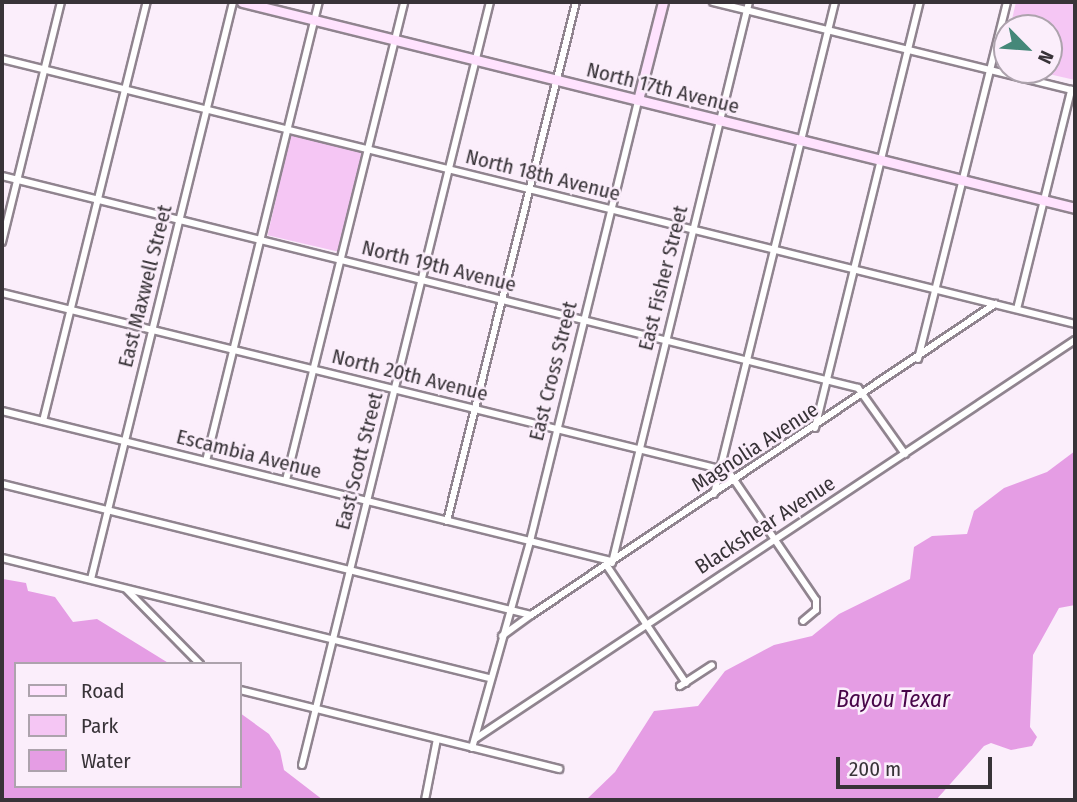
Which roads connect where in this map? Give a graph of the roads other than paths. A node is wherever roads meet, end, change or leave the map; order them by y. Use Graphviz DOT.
graph roads {
  1 [pos="61,2"];
  2 [pos="147,2"];
  3 [pos="233,2"];
  4 [pos="242,2"];
  5 [pos="319,2"];
  6 [pos="404,2"];
  7 [pos="490,2"];
  8 [pos="576,2"];
  9 [pos="663,2"];
  10 [pos="713,2"];
  11 [pos="749,2"];
  12 [pos="835,2"];
  13 [pos="920,2"];
  14 [pos="1007,2"];
  15 [pos="747,10"];
  16 [pos="315,20"];
  17 [pos="828,30"];
  18 [pos="395,40"];
  19 [pos="908,50"];
  20 [pos="2,59"];
  21 [pos="476,60"];
  22 [pos="44,70"];
  23 [pos="990,70"];
  24 [pos="557,79"];
  25 [pos="125,90"];
  26 [pos="1073,91"];
  27 [pos="638,100"];
  28 [pos="206,110"];
  29 [pos="720,120"];
  30 [pos="288,130"];
  31 [pos="800,140"];
  32 [pos="367,150"];
  33 [pos="881,160"];
  34 [pos="449,170"];
  35 [pos="2,176"];
  36 [pos="17,180"];
  37 [pos="963,180"];
  38 [pos="529,190"];
  39 [pos="98,200"];
  40 [pos="1044,200"];
  41 [pos="1075,208"];
  42 [pos="611,210"];
  43 [pos="179,220"];
  44 [pos="693,230"];
  45 [pos="261,240"];
  46 [pos="2,242"];
  47 [pos="773,250"];
  48 [pos="340,260"];
  49 [pos="854,270"];
  50 [pos="422,279"];
  51 [pos="936,290"];
  52 [pos="2,293"];
  53 [pos="502,300"];
  54 [pos="995,304"];
  55 [pos="1017,309"];
  56 [pos="71,310"];
  57 [pos="584,320"];
  58 [pos="1075,324"];
  59 [pos="152,330"];
  60 [pos="666,340"];
  61 [pos="1075,340"];
  62 [pos="233,350"];
  63 [pos="918,359"];
  64 [pos="746,360"];
  65 [pos="313,369"];
  66 [pos="827,380"];
  67 [pos="395,390"];
  68 [pos="865,394"];
  69 [pos="475,409"];
  70 [pos="2,411"];
  71 [pos="43,421"];
  72 [pos="815,428"];
  73 [pos="557,429"];
  74 [pos="125,441"];
  75 [pos="638,449"];
  76 [pos="905,454"];
  77 [pos="206,461"];
  78 [pos="719,469"];
  79 [pos="286,480"];
  80 [pos="737,480"];
  81 [pos="2,484"];
  82 [pos="714,494"];
  83 [pos="367,501"];
  84 [pos="108,509"];
  85 [pos="447,521"];
  86 [pos="777,539"];
  87 [pos="530,541"];
  88 [pos="2,558"];
  89 [pos="610,563"];
  90 [pos="350,570"];
  91 [pos="90,579"];
  92 [pos="125,589"];
  93 [pos="510,610"];
  94 [pos="531,615"];
  95 [pos="803,621"];
  96 [pos="647,625"];
  97 [pos="333,639"];
  98 [pos="499,642"];
  99 [pos="198,662"];
  100 [pos="712,665"];
  101 [pos="489,678"];
  102 [pos="242,690"];
  103 [pos="316,709"];
  104 [pos="438,739"];
  105 [pos="475,739"];
  106 [pos="472,748"];
  107 [pos="302,765"];
  108 [pos="559,769"];
  109 [pos="425,800"];
  1 -- 22 [label="street"];
  2 -- 25 [label="street"];
  3 -- 28 [label="street, East Maxwell Street"];
  4 -- 16 [label="street, North 17th Avenue"];
  5 -- 16 [label="street"];
  6 -- 18 [label="street"];
  7 -- 21 [label="street, East Scott Street"];
  8 -- 24 [label="street"];
  9 -- 27 [label="street, East Cross Street"];
  10 -- 15 [label="street"];
  11 -- 15 [label="street, East Fisher Street"];
  12 -- 17 [label="street"];
  13 -- 19 [label="street"];
  14 -- 23 [label="street"];
  15 -- 17 [label="street"];
  15 -- 29 [label="street, East Fisher Street"];
  16 -- 18 [label="street, North 17th Avenue"];
  16 -- 30 [label="street"];
  17 -- 19 [label="street"];
  17 -- 31 [label="street"];
  18 -- 21 [label="street, North 17th Avenue"];
  18 -- 32 [label="street"];
  19 -- 23 [label="street"];
  19 -- 33 [label="street"];
  20 -- 22 [label="street, North 18th Avenue"];
  21 -- 24 [label="street, North 17th Avenue"];
  21 -- 34 [label="street, East Scott Street"];
  22 -- 25 [label="street, North 18th Avenue"];
  22 -- 36 [label="street"];
  23 -- 26 [label="street"];
  23 -- 37 [label="street"];
  24 -- 27 [label="street, North 17th Avenue"];
  24 -- 38 [label="street"];
  25 -- 28 [label="street, North 18th Avenue"];
  25 -- 39 [label="street"];
  26 -- 40 [label="street"];
  27 -- 29 [label="street, North 17th Avenue"];
  27 -- 42 [label="street, East Cross Street"];
  28 -- 30 [label="street, North 18th Avenue"];
  28 -- 43 [label="street, East Maxwell Street"];
  29 -- 31 [label="street, North 17th Avenue"];
  29 -- 44 [label="street, East Fisher Street"];
  30 -- 32 [label="street, North 18th Avenue"];
  30 -- 45 [label="street"];
  31 -- 33 [label="street, North 17th Avenue"];
  31 -- 47 [label="street"];
  32 -- 34 [label="street, North 18th Avenue"];
  32 -- 48 [label="street"];
  33 -- 37 [label="street, North 17th Avenue"];
  33 -- 49 [label="street"];
  34 -- 38 [label="street, North 18th Avenue"];
  34 -- 50 [label="street, East Scott Street"];
  35 -- 36 [label="street, North 19th Avenue"];
  36 -- 39 [label="street, North 19th Avenue"];
  36 -- 46 [label="street"];
  37 -- 40 [label="street, North 17th Avenue"];
  37 -- 51 [label="street"];
  38 -- 42 [label="street, North 18th Avenue"];
  38 -- 53 [label="street"];
  39 -- 43 [label="street, North 19th Avenue"];
  39 -- 56 [label="street"];
  40 -- 41 [label="street, North 17th Avenue"];
  40 -- 55 [label="street"];
  42 -- 44 [label="street, North 18th Avenue"];
  42 -- 57 [label="street, East Cross Street"];
  43 -- 45 [label="street, North 19th Avenue"];
  43 -- 59 [label="street, East Maxwell Street"];
  44 -- 47 [label="street, North 18th Avenue"];
  44 -- 60 [label="street, East Fisher Street"];
  45 -- 48 [label="street, North 19th Avenue"];
  45 -- 62 [label="street"];
  47 -- 49 [label="street, North 18th Avenue"];
  47 -- 64 [label="street"];
  48 -- 50 [label="street, North 19th Avenue"];
  48 -- 65 [label="street"];
  49 -- 51 [label="street, North 18th Avenue"];
  49 -- 66 [label="street"];
  50 -- 53 [label="street, North 19th Avenue"];
  50 -- 67 [label="street, East Scott Street"];
  51 -- 54 [label="street, North 18th Avenue"];
  51 -- 63 [label="street"];
  52 -- 56 [label="street, North 20th Avenue"];
  53 -- 57 [label="street, North 19th Avenue"];
  53 -- 69 [label="street"];
  54 -- 55 [label="street, North 18th Avenue"];
  54 -- 63 [label="street, Magnolia Avenue"];
  55 -- 58 [label="street, North 18th Avenue"];
  56 -- 59 [label="street, North 20th Avenue"];
  56 -- 71 [label="street"];
  57 -- 60 [label="street, North 19th Avenue"];
  57 -- 73 [label="street, East Cross Street"];
  59 -- 62 [label="street, North 20th Avenue"];
  59 -- 74 [label="street, East Maxwell Street"];
  60 -- 64 [label="street, North 19th Avenue"];
  60 -- 75 [label="street, East Fisher Street"];
  61 -- 76 [label="street, Blackshear Avenue"];
  62 -- 65 [label="street, North 20th Avenue"];
  62 -- 77 [label="street"];
  63 -- 68 [label="street, Magnolia Avenue"];
  64 -- 66 [label="street, North 19th Avenue"];
  64 -- 78 [label="street"];
  65 -- 67 [label="street, North 20th Avenue"];
  65 -- 79 [label="street"];
  66 -- 68 [label="street, North 19th Avenue"];
  66 -- 72 [label="street"];
  67 -- 69 [label="street, North 20th Avenue"];
  67 -- 83 [label="street, East Scott Street"];
  68 -- 72 [label="street, Magnolia Avenue"];
  68 -- 76 [label="street"];
  69 -- 73 [label="street, North 20th Avenue"];
  69 -- 85 [label="street"];
  70 -- 71 [label="street, Escambia Avenue"];
  71 -- 74 [label="street, Escambia Avenue"];
  72 -- 80 [label="street, Magnolia Avenue"];
  73 -- 75 [label="street, North 20th Avenue"];
  73 -- 87 [label="street, East Cross Street"];
  74 -- 77 [label="street, Escambia Avenue"];
  74 -- 84 [label="street, East Maxwell Street"];
  75 -- 78 [label="street, North 20th Avenue"];
  75 -- 89 [label="street, East Fisher Street"];
  76 -- 86 [label="street, Blackshear Avenue"];
  77 -- 79 [label="street, Escambia Avenue"];
  78 -- 80 [label="street, North 20th Avenue"];
  78 -- 82 [label="street"];
  79 -- 83 [label="street, Escambia Avenue"];
  80 -- 82 [label="street, Magnolia Avenue"];
  80 -- 86 [label="street, North 20th Avenue"];
  81 -- 84 [label="street"];
  82 -- 89 [label="street, Magnolia Avenue"];
  83 -- 85 [label="street, Escambia Avenue"];
  83 -- 90 [label="street, East Scott Street"];
  84 -- 90 [label="street"];
  84 -- 91 [label="street, East Maxwell Street"];
  85 -- 87 [label="street, Escambia Avenue"];
  86 -- 95 [label="street, North 20th Avenue"];
  86 -- 96 [label="street, Blackshear Avenue"];
  87 -- 89 [label="street, Escambia Avenue"];
  87 -- 93 [label="street, East Cross Street"];
  88 -- 91 [label="street"];
  89 -- 94 [label="street, Magnolia Avenue"];
  89 -- 96 [label="street"];
  90 -- 93 [label="street"];
  90 -- 97 [label="street, East Scott Street"];
  91 -- 92 [label="street"];
  92 -- 97 [label="street"];
  92 -- 99 [label="street"];
  93 -- 94 [label="street"];
  93 -- 98 [label="street, East Cross Street"];
  94 -- 98 [label="street, Magnolia Avenue"];
  96 -- 100 [label="street"];
  96 -- 105 [label="street, Blackshear Avenue"];
  97 -- 101 [label="street"];
  97 -- 103 [label="street, East Scott Street"];
  98 -- 101 [label="street, East Cross Street"];
  101 -- 105 [label="street, East Cross Street"];
  102 -- 103 [label="street"];
  103 -- 104 [label="street"];
  103 -- 107 [label="street, East Scott Street"];
  104 -- 106 [label="street"];
  104 -- 109 [label="street"];
  105 -- 106 [label="street, East Cross Street"];
  106 -- 108 [label="street"];
}
